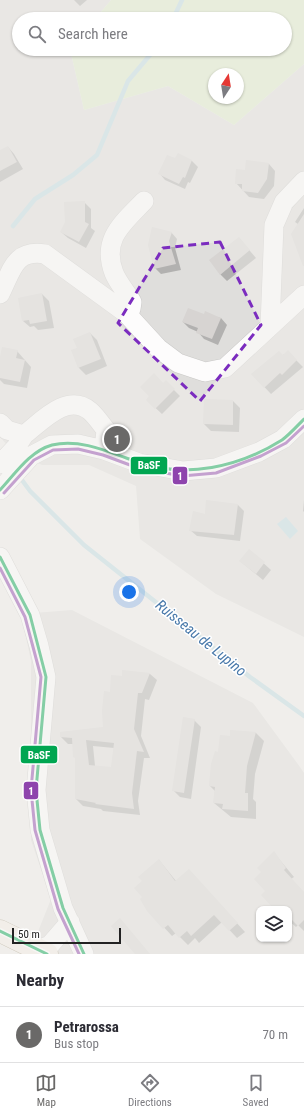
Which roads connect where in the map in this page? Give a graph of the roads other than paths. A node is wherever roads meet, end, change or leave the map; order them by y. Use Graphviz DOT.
graph roads {
  1 [pos="304,181"];
  2 [pos="144,201"];
  3 [pos="0,294"];
  4 [pos="304,295"];
  5 [pos="126,313"];
  6 [pos="270,326"];
  7 [pos="304,420"];
  8 [pos="0,422"];
  9 [pos="24,435"];
  10 [pos="104,450"];
  11 [pos="6,459"];
  12 [pos="1,489"];
  13 [pos="0,558"];
  14 [pos="70,922"];
  15 [pos="0,931"];
  16 [pos="42,952"];
  17 [pos="84,954"];
  1 -- 6 [label="street"];
  2 -- 5 [label="street"];
  3 -- 5 [label="street"];
  4 -- 6 [label="street"];
  5 -- 6 [label="street"];
  7 -- 10 [label="street"];
  8 -- 9 [label="street"];
  9 -- 10 [label="street"];
  9 -- 11 [label="street"];
  10 -- 12 [label="street"];
  13 -- 14 [label="street"];
  14 -- 16 [label="street"];
  14 -- 17 [label="street"];
  15 -- 16 [label="main road"];
}
